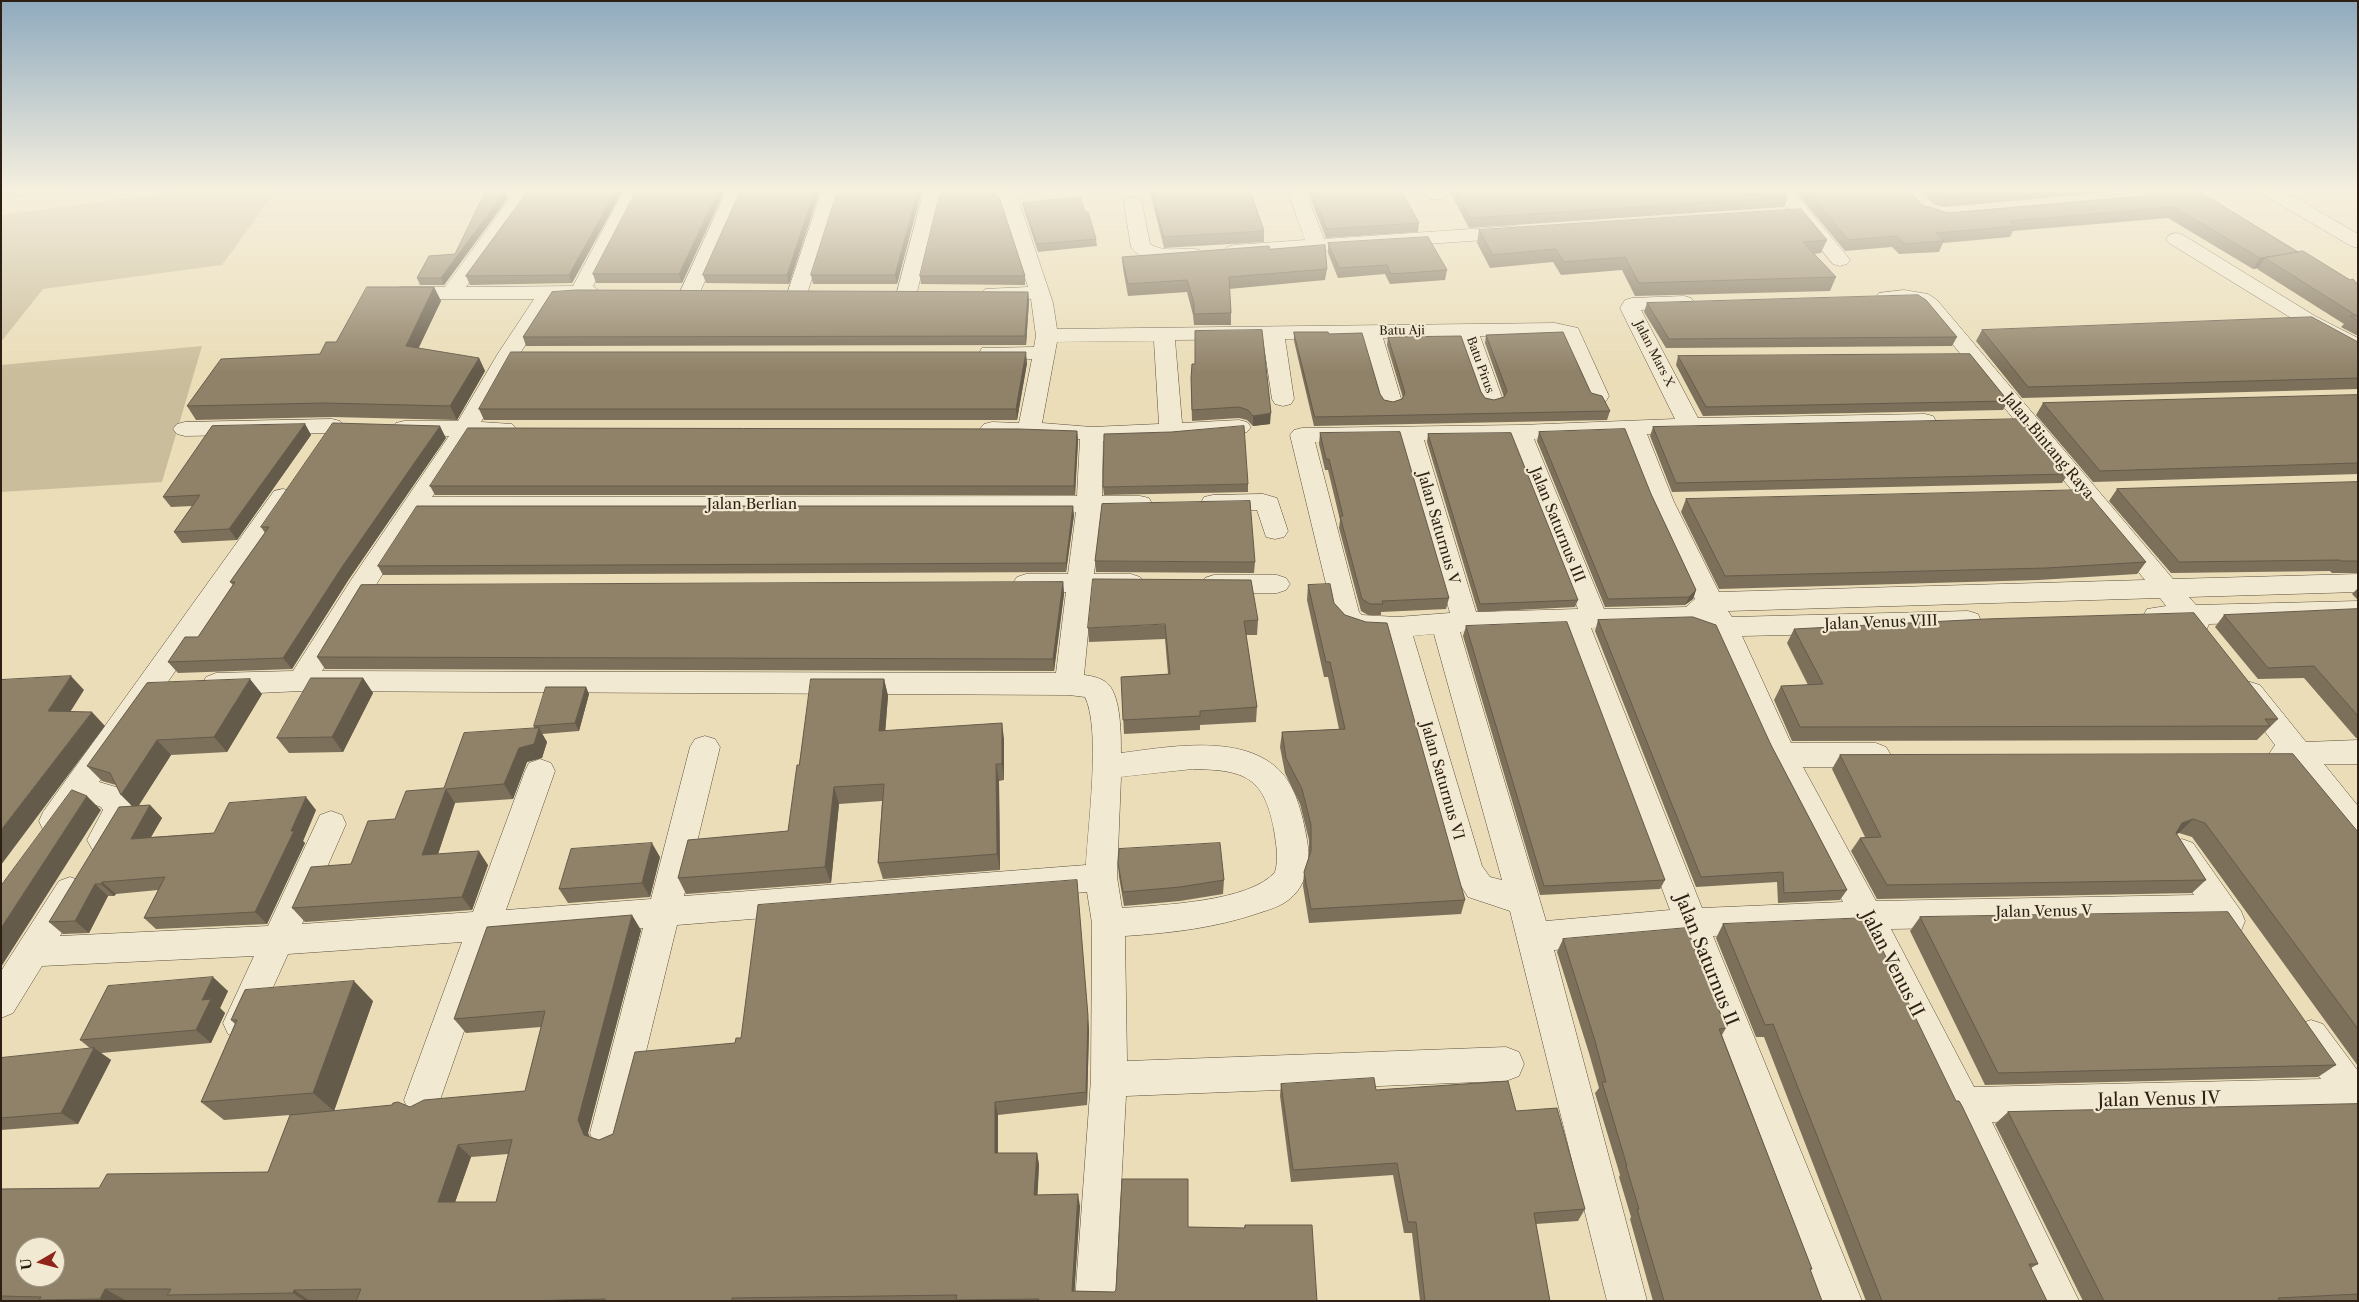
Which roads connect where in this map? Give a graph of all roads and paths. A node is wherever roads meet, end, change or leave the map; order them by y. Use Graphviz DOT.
graph roads {
  1 [pos="482,251"];
  2 [pos="601,251"];
  3 [pos="709,251"];
  4 [pos="811,251"];
  5 [pos="918,251"];
  6 [pos="1025,251"];
  7 [pos="1146,251"];
  8 [pos="1236,251"];
  9 [pos="1832,251"];
  10 [pos="2195,251"];
  11 [pos="1840,260"];
  12 [pos="580,291"];
  13 [pos="610,291"];
  14 [pos="798,291"];
  15 [pos="452,292"];
  16 [pos="690,292"];
  17 [pos="907,292"];
  18 [pos="973,292"];
  19 [pos="380,293"];
  20 [pos="1039,293"];
  21 [pos="548,294"];
  22 [pos="1867,297"];
  23 [pos="1700,301"];
  24 [pos="2308,320"];
  25 [pos="2268,321"];
  26 [pos="1467,330"];
  27 [pos="1371,332"];
  28 [pos="1273,333"];
  29 [pos="1164,334"];
  30 [pos="1968,340"];
  31 [pos="1045,345"];
  32 [pos="2358,347"];
  33 [pos="974,353"];
  34 [pos="1943,355"];
  35 [pos="1598,396"];
  36 [pos="1283,399"];
  37 [pos="1492,400"];
  38 [pos="1390,402"];
  39 [pos="2044,406"];
  40 [pos="2019,413"];
  41 [pos="1994,420"];
  42 [pos="1945,421"];
  43 [pos="1690,425"];
  44 [pos="1239,427"];
  45 [pos="1633,427"];
  46 [pos="380,428"];
  47 [pos="185,429"];
  48 [pos="465,429"];
  49 [pos="524,429"];
  50 [pos="969,429"];
  51 [pos="1029,429"];
  52 [pos="1171,432"];
  53 [pos="1520,432"];
  54 [pos="1092,434"];
  55 [pos="1410,434"];
  56 [pos="317,448"];
  57 [pos="294,481"];
  58 [pos="2115,491"];
  59 [pos="2086,492"];
  60 [pos="2056,493"];
  61 [pos="415,505"];
  62 [pos="1089,506"];
  63 [pos="1275,531"];
  64 [pos="1081,582"];
  65 [pos="1002,583"];
  66 [pos="1159,583"];
  67 [pos="2358,583"];
  68 [pos="1188,584"];
  69 [pos="1277,584"];
  70 [pos="360,586"];
  71 [pos="390,586"];
  72 [pos="2167,590"];
  73 [pos="1700,609"];
  74 [pos="2358,610"];
  75 [pos="2188,615"];
  76 [pos="2129,616"];
  77 [pos="1584,618"];
  78 [pos="1991,620"];
  79 [pos="1455,622"];
  80 [pos="1398,627"];
  81 [pos="1724,627"];
  82 [pos="2213,646"];
  83 [pos="2231,669"];
  84 [pos="301,682"];
  85 [pos="1069,684"];
  86 [pos="152,686"];
  87 [pos="706,747"];
  88 [pos="2358,752"];
  89 [pos="2259,754"];
  90 [pos="2299,754"];
  91 [pos="1782,755"];
  92 [pos="1901,755"];
  93 [pos="1107,767"];
  94 [pos="540,771"];
  95 [pos="78,787"];
  96 [pos="331,824"];
  97 [pos="2358,829"];
  98 [pos="40,840"];
  99 [pos="2180,848"];
  100 [pos="1102,877"];
  101 [pos="1524,901"];
  102 [pos="2221,909"];
  103 [pos="665,910"];
  104 [pos="1867,914"];
  105 [pos="1108,922"];
  106 [pos="1691,923"];
  107 [pos="486,926"];
  108 [pos="1534,937"];
  109 [pos="279,940"];
  110 [pos="2244,942"];
  111 [pos="32,952"];
  112 [pos="1,1002"];
  113 [pos="2296,1014"];
  114 [pos="227,1052"];
  115 [pos="1506,1064"];
  116 [pos="1109,1078"];
  117 [pos="2356,1098"];
  118 [pos="422,1100"];
  119 [pos="1964,1105"];
  120 [pos="608,1134"];
  121 [pos="1096,1301"];
  122 [pos="1627,1301"];
  123 [pos="1842,1301"];
  124 [pos="2059,1301"];
  1 -- 15 [label="street"];
  2 -- 12 [label="street"];
  3 -- 16 [label="street"];
  4 -- 14 [label="street"];
  5 -- 17 [label="street"];
  6 -- 20 [label="street"];
  7 -- 8 [label="street"];
  9 -- 11 [label="street"];
  10 -- 24 [label="street"];
  12 -- 13 [label="street"];
  12 -- 21 [label="street"];
  15 -- 19 [label="street"];
  15 -- 21 [label="street"];
  18 -- 20 [label="street"];
  20 -- 31 [label="street"];
  21 -- 48 [label="street"];
  22 -- 30 [label="street, Jalan Bintang Raya"];
  23 -- 43 [label="street, Jalan Mars X"];
  24 -- 25 [label="street"];
  24 -- 32 [label="street"];
  26 -- 27 [label="street, Batu Aji"];
  26 -- 35 [label="street, Batu Aji"];
  26 -- 37 [label="street, Batu Pirus"];
  27 -- 28 [label="street, Batu Aji"];
  27 -- 38 [label="street"];
  28 -- 29 [label="street, Batu Aji"];
  28 -- 36 [label="street"];
  29 -- 31 [label="street, Batu Aji"];
  29 -- 52 [label="street"];
  30 -- 34 [label="street"];
  30 -- 40 [label="street, Jalan Bintang Raya"];
  31 -- 33 [label="street, Batu Aji"];
  31 -- 51 [label="street"];
  39 -- 40 [label="street"];
  40 -- 41 [label="street"];
  40 -- 59 [label="street, Jalan Bintang Raya"];
  42 -- 43 [label="street"];
  43 -- 45 [label="street"];
  44 -- 52 [label="street"];
  45 -- 53 [label="street"];
  45 -- 73 [label="street"];
  46 -- 48 [label="street"];
  47 -- 56 [label="street"];
  48 -- 49 [label="street"];
  48 -- 61 [label="street"];
  50 -- 51 [label="street"];
  51 -- 54 [label="street"];
  52 -- 54 [label="street"];
  53 -- 55 [label="street"];
  53 -- 77 [label="street, Jalan Saturnus III"];
  54 -- 62 [label="street"];
  55 -- 79 [label="street, Jalan Saturnus V"];
  55 -- 80 [label="street, Jalan Venus VIII"];
  57 -- 86 [label="street"];
  58 -- 59 [label="street"];
  59 -- 60 [label="street"];
  59 -- 72 [label="street, Jalan Bintang Raya"];
  61 -- 62 [label="street, Jalan Berlian"];
  61 -- 70 [label="street"];
  62 -- 63 [label="street, Jalan Berlian"];
  62 -- 64 [label="street"];
  64 -- 65 [label="street"];
  64 -- 66 [label="street"];
  64 -- 85 [label="street"];
  67 -- 72 [label="street, Jalan Venus VIII"];
  68 -- 69 [label="street"];
  70 -- 71 [label="street"];
  70 -- 84 [label="street"];
  72 -- 73 [label="street, Jalan Venus VIII"];
  72 -- 75 [label="street, Jalan Bintang Raya"];
  73 -- 77 [label="street, Jalan Venus VIII"];
  73 -- 81 [label="street, Jalan Venus VIII"];
  74 -- 75 [label="street"];
  75 -- 76 [label="street"];
  75 -- 82 [label="street, Jalan Bintang Raya"];
  77 -- 79 [label="street, Jalan Venus VIII"];
  77 -- 106 [label="street, Jalan Saturnus II"];
  78 -- 81 [label="street, Jalan Venus VIII"];
  79 -- 80 [label="street, Jalan Venus VIII"];
  79 -- 101 [label="street, Jalan Saturnus V"];
  80 -- 101 [label="street, Jalan Saturnus VI"];
  81 -- 91 [label="street, Jalan Venus II"];
  83 -- 90 [label="street"];
  84 -- 85 [label="street"];
  84 -- 86 [label="street"];
  85 -- 93 [label="street"];
  86 -- 95 [label="street"];
  87 -- 103 [label="street"];
  88 -- 90 [label="street"];
  89 -- 90 [label="street"];
  90 -- 97 [label="street"];
  91 -- 92 [label="street"];
  91 -- 104 [label="street, Jalan Venus II"];
  93 -- 100 [label="street"];
  93 -- 105 [label="street"];
  94 -- 107 [label="street"];
  95 -- 98 [label="street"];
  95 -- 111 [label="street"];
  96 -- 109 [label="street"];
  99 -- 102 [label="street"];
  100 -- 103 [label="street"];
  100 -- 105 [label="street"];
  101 -- 108 [label="street, Jalan Saturnus V"];
  102 -- 104 [label="street, Jalan Venus V"];
  102 -- 110 [label="street"];
  103 -- 107 [label="street"];
  103 -- 120 [label="street"];
  104 -- 106 [label="street, Jalan Venus V"];
  104 -- 119 [label="street, Jalan Venus II"];
  105 -- 116 [label="street"];
  106 -- 108 [label="street, Jalan Venus V"];
  106 -- 123 [label="street, Jalan Saturnus II"];
  107 -- 109 [label="street"];
  107 -- 118 [label="street"];
  108 -- 122 [label="street, Jalan Saturnus V"];
  109 -- 111 [label="street"];
  109 -- 114 [label="street"];
  111 -- 112 [label="street"];
  113 -- 117 [label="street"];
  115 -- 116 [label="street"];
  116 -- 121 [label="street"];
  117 -- 119 [label="street, Jalan Venus IV"];
  119 -- 124 [label="street, Jalan Venus II"];
}
